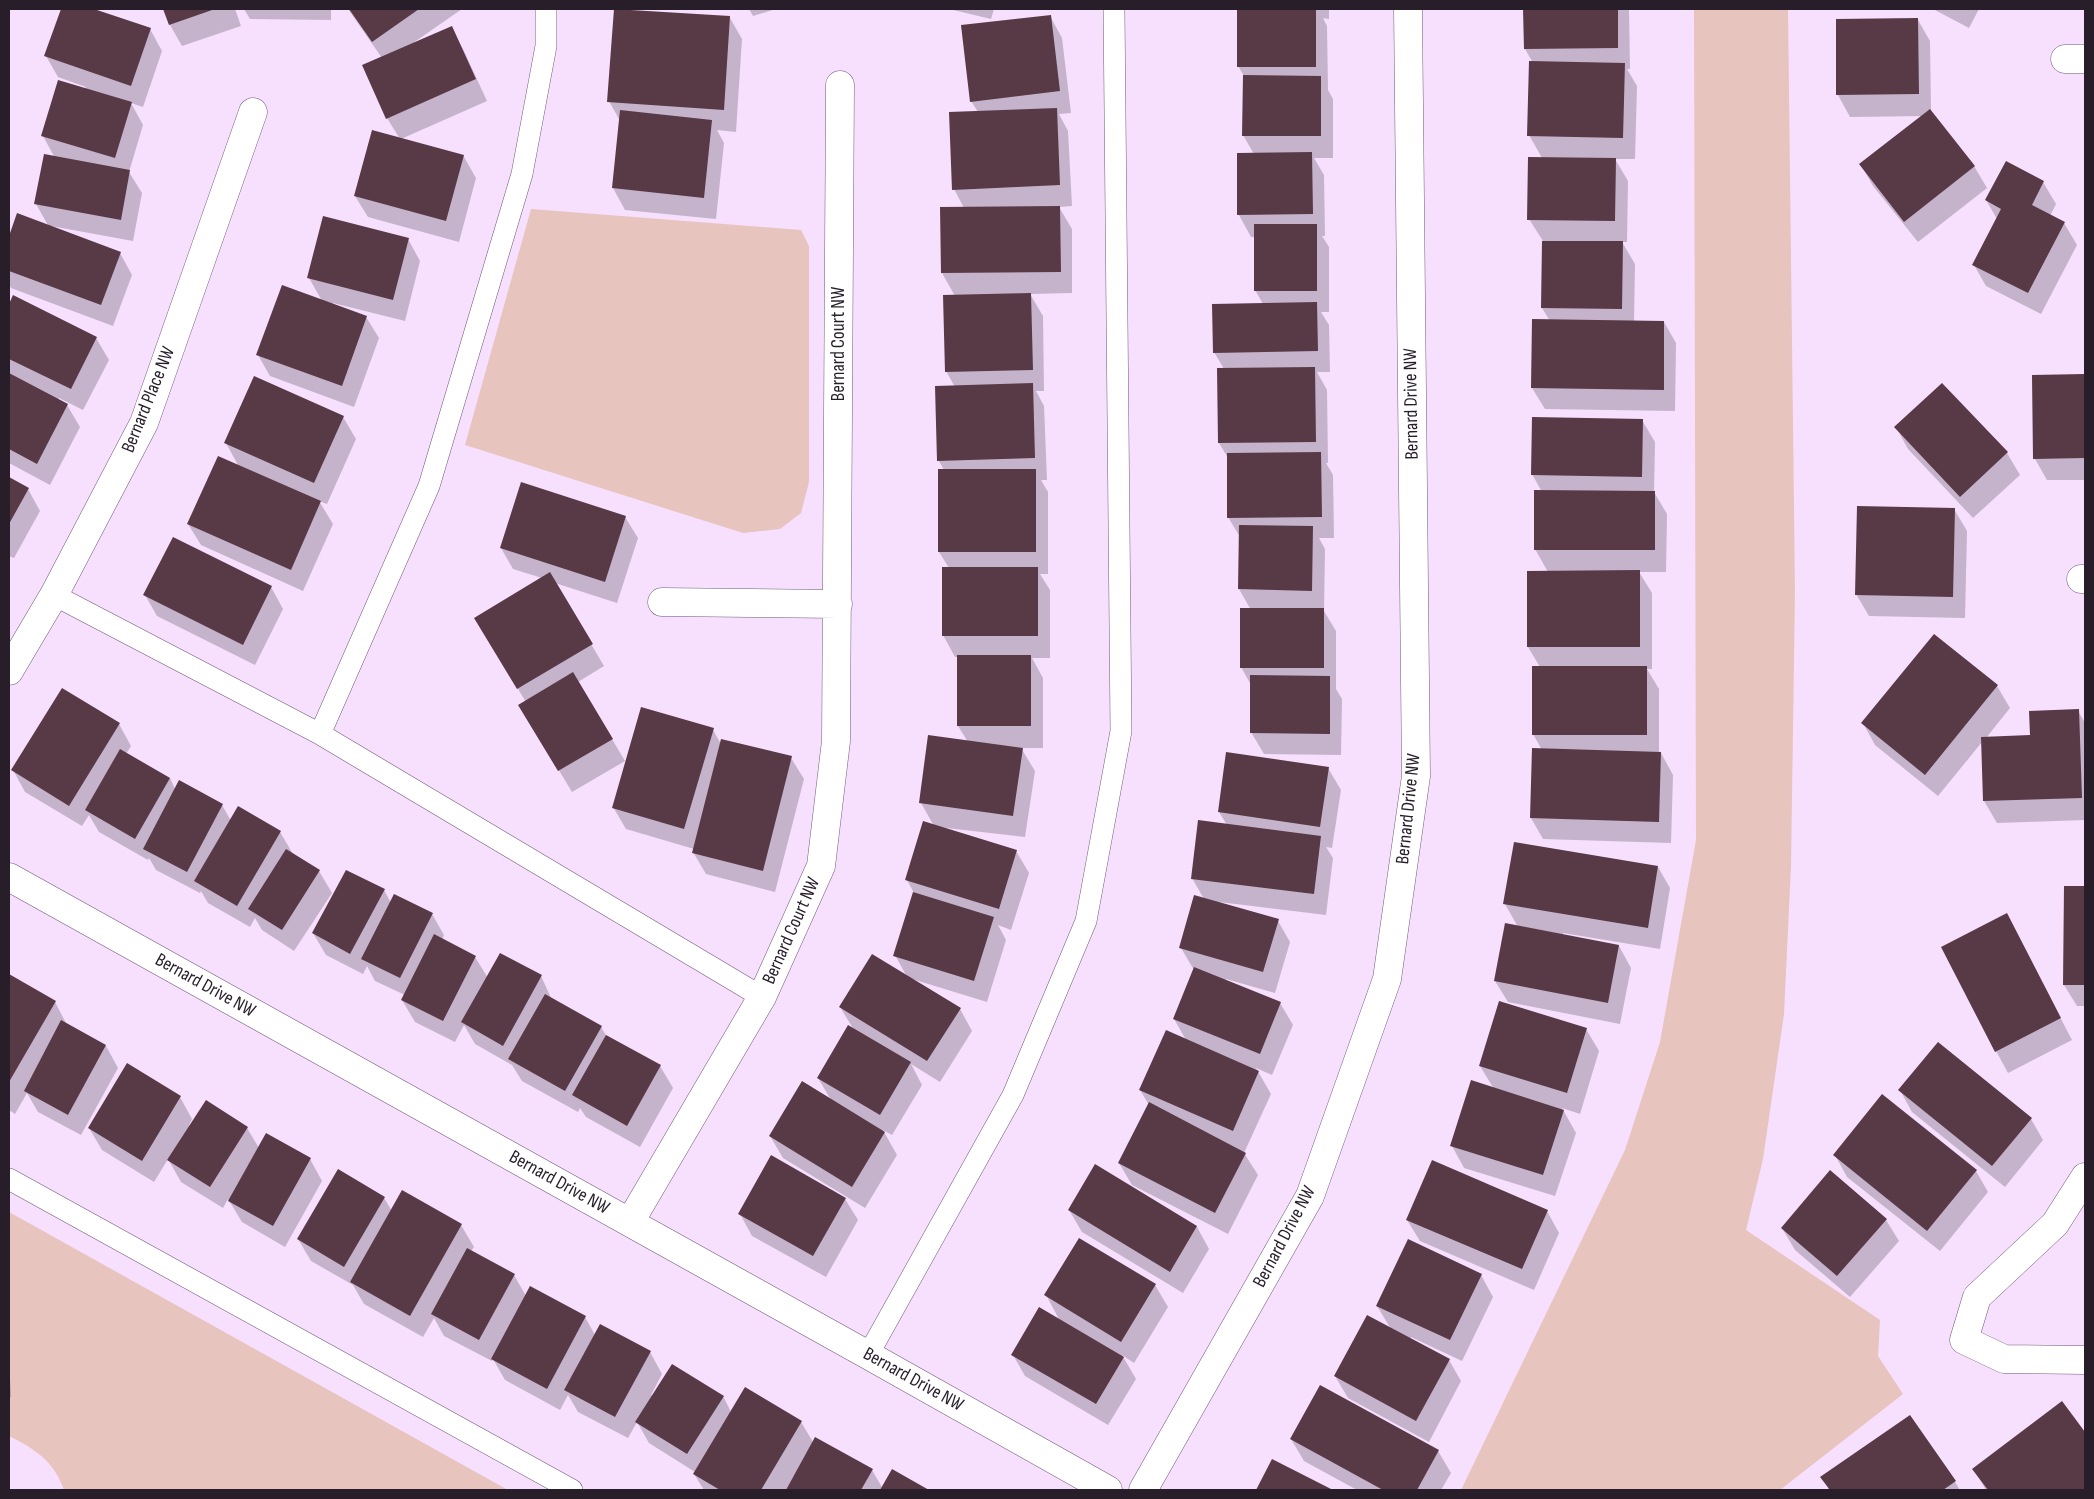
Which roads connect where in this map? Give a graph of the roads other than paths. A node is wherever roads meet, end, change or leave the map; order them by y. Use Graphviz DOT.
graph roads {
  1 [pos="546,9"];
  2 [pos="1114,9"];
  3 [pos="1408,9"];
  4 [pos="840,84"];
  5 [pos="253,112"];
  6 [pos="54,595"];
  7 [pos="662,602"];
  8 [pos="838,604"];
  9 [pos="9,671"];
  10 [pos="320,734"];
  11 [pos="9,877"];
  12 [pos="762,997"];
  13 [pos="2085,1177"];
  14 [pos="9,1179"];
  15 [pos="630,1222"];
  16 [pos="868,1355"];
  17 [pos="2085,1360"];
  18 [pos="572,1490"];
  19 [pos="1108,1490"];
  20 [pos="1143,1490"];
  1 -- 10 [label="lane"];
  2 -- 16 [label="lane"];
  3 -- 20 [label="street, Bernard Drive NW"];
  4 -- 8 [label="street, Bernard Court NW"];
  5 -- 6 [label="street, Bernard Place NW"];
  6 -- 9 [label="street, Bernard Place NW"];
  6 -- 10 [label="lane"];
  7 -- 8 [label="street"];
  8 -- 12 [label="street, Bernard Court NW"];
  10 -- 12 [label="lane"];
  11 -- 15 [label="street, Bernard Drive NW"];
  12 -- 15 [label="street, Bernard Court NW"];
  13 -- 17 [label="street"];
  14 -- 18 [label="lane"];
  15 -- 16 [label="street, Bernard Drive NW"];
  16 -- 19 [label="street, Bernard Drive NW"];
}
